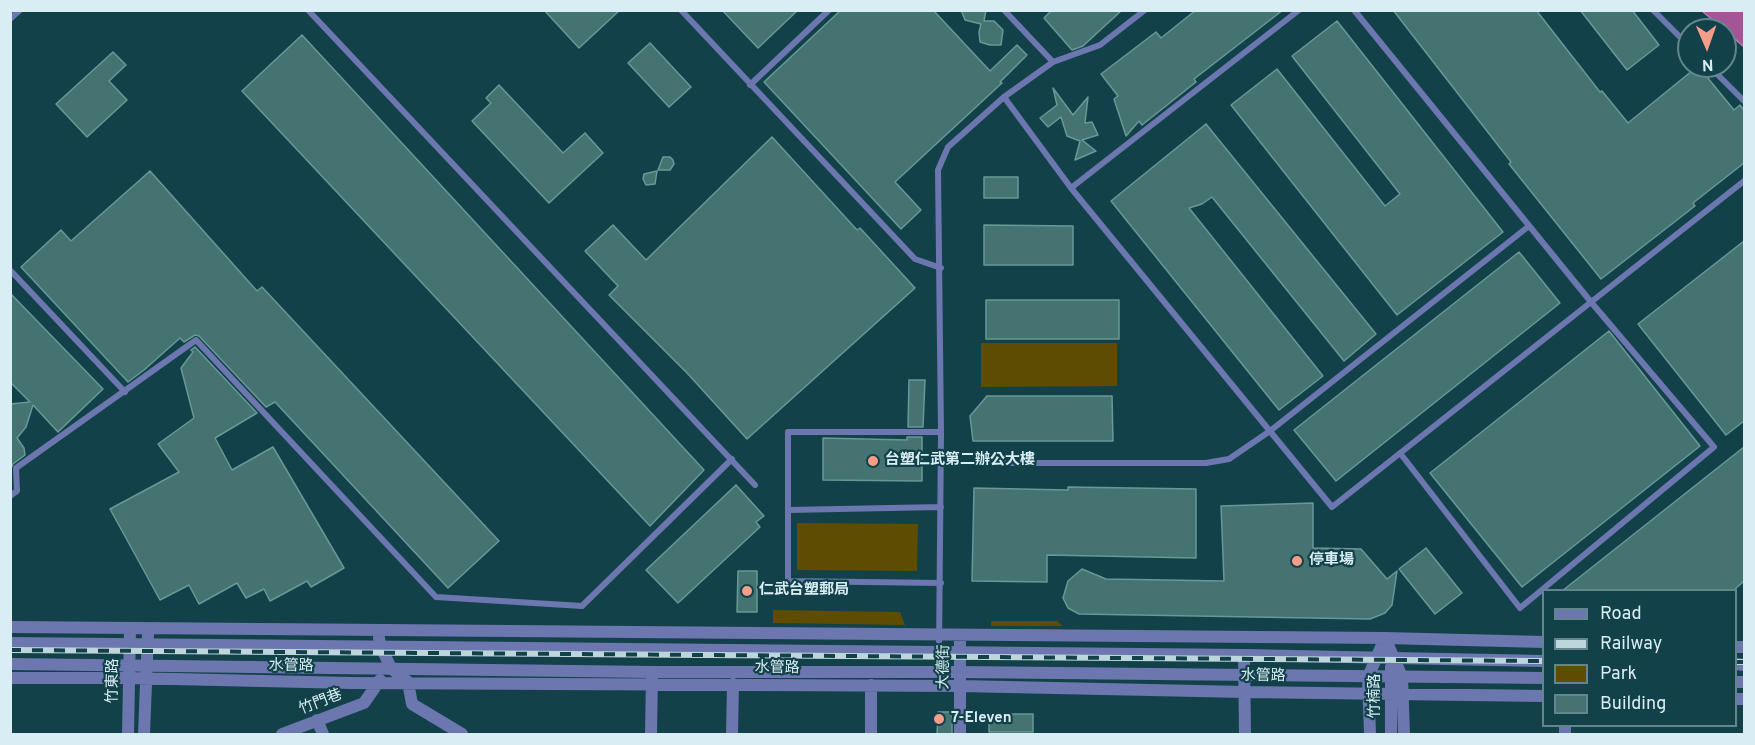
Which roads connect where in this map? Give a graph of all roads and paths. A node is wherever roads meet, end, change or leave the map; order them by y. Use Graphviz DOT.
graph roads {
  1 [pos="20,10"];
  2 [pos="308,10"];
  3 [pos="681,10"];
  4 [pos="829,10"];
  5 [pos="1144,10"];
  6 [pos="1299,10"];
  7 [pos="1354,10"];
  8 [pos="1653,10"];
  9 [pos="1006,11"];
  10 [pos="10,19"];
  11 [pos="1677,34"];
  12 [pos="1053,62"];
  13 [pos="1721,78"];
  14 [pos="750,85"];
  15 [pos="1004,97"];
  16 [pos="1744,101"];
  17 [pos="1742,183"];
  18 [pos="1071,188"];
  19 [pos="1744,191"];
  20 [pos="1528,226"];
  21 [pos="941,268"];
  22 [pos="10,270"];
  23 [pos="1591,302"];
  24 [pos="125,392"];
  25 [pos="1269,431"];
  26 [pos="941,432"];
  27 [pos="1400,453"];
  28 [pos="732,459"];
  29 [pos="941,463"];
  30 [pos="755,485"];
  31 [pos="10,496"];
  32 [pos="941,507"];
  33 [pos="788,510"];
  34 [pos="941,583"];
  35 [pos="1543,589"];
  36 [pos="1542,590"];
  37 [pos="10,627"];
  38 [pos="130,629"];
  39 [pos="148,629"];
  40 [pos="378,631"];
  41 [pos="939,635"];
  42 [pos="960,635"];
  43 [pos="1384,638"];
  44 [pos="1542,642"];
  45 [pos="10,643"];
  46 [pos="130,644"];
  47 [pos="148,644"];
  48 [pos="380,645"];
  49 [pos="939,652"];
  50 [pos="960,653"];
  51 [pos="1244,655"];
  52 [pos="1376,658"];
  53 [pos="1392,658"];
  54 [pos="1542,661"];
  55 [pos="10,664"];
  56 [pos="129,664"];
  57 [pos="147,664"];
  58 [pos="391,668"];
  59 [pos="960,672"];
  60 [pos="1246,674"];
  61 [pos="652,677"];
  62 [pos="1368,677"];
  63 [pos="1396,677"];
  64 [pos="10,678"];
  65 [pos="129,678"];
  66 [pos="147,678"];
  67 [pos="1542,678"];
  68 [pos="377,682"];
  69 [pos="408,682"];
  70 [pos="732,684"];
  71 [pos="871,685"];
  72 [pos="960,686"];
  73 [pos="1245,692"];
  74 [pos="1370,694"];
  75 [pos="1398,694"];
  76 [pos="1542,696"];
  77 [pos="316,720"];
  78 [pos="128,735"];
  79 [pos="144,735"];
  80 [pos="282,735"];
  81 [pos="323,735"];
  82 [pos="462,735"];
  83 [pos="651,735"];
  84 [pos="732,735"];
  85 [pos="870,735"];
  86 [pos="960,735"];
  87 [pos="1245,735"];
  88 [pos="1370,735"];
  89 [pos="1391,735"];
  90 [pos="1404,735"];
  1 -- 10 [label="lane"];
  2 -- 28 [label="lane"];
  3 -- 14 [label="lane"];
  4 -- 14 [label="lane"];
  5 -- 12 [label="lane"];
  6 -- 18 [label="lane"];
  7 -- 20 [label="lane"];
  8 -- 11 [label="lane"];
  9 -- 12 [label="lane"];
  12 -- 15 [label="lane"];
  13 -- 16 [label="lane"];
  14 -- 21 [label="lane"];
  15 -- 18 [label="lane"];
  15 -- 21 [label="lane"];
  17 -- 19 [label="lane"];
  17 -- 23 [label="lane"];
  18 -- 25 [label="lane"];
  20 -- 23 [label="lane"];
  20 -- 25 [label="lane"];
  21 -- 26 [label="lane"];
  22 -- 24 [label="lane"];
  23 -- 27 [label="lane"];
  23 -- 35 [label="lane"];
  24 -- 28 [label="lane"];
  24 -- 31 [label="lane"];
  25 -- 27 [label="lane"];
  25 -- 29 [label="lane"];
  26 -- 29 [label="lane"];
  26 -- 33 [label="lane"];
  27 -- 36 [label="lane"];
  28 -- 30 [label="lane"];
  29 -- 32 [label="lane"];
  32 -- 33 [label="lane"];
  32 -- 34 [label="lane"];
  33 -- 34 [label="lane"];
  34 -- 41 [label="lane"];
  37 -- 38 [label="street"];
  38 -- 39 [label="street"];
  38 -- 46 [label="street, 竹東路"];
  39 -- 40 [label="street"];
  39 -- 47 [label="street"];
  40 -- 41 [label="street"];
  40 -- 48 [label="street"];
  41 -- 42 [label="street"];
  41 -- 49 [label="lane"];
  42 -- 43 [label="street"];
  42 -- 50 [label="street, 大德街"];
  43 -- 44 [label="street"];
  43 -- 52 [label="street, 竹楠路"];
  43 -- 53 [label="street, 竹楠路"];
  45 -- 46 [label="street, 水管路"];
  46 -- 47 [label="street, 水管路"];
  46 -- 56 [label="street, 竹東路"];
  47 -- 48 [label="street, 水管路"];
  47 -- 57 [label="street"];
  48 -- 49 [label="street, 水管路"];
  48 -- 58 [label="street"];
  49 -- 50 [label="street, 水管路"];
  50 -- 51 [label="street, 水管路"];
  50 -- 59 [label="street, 大德街"];
  51 -- 52 [label="street, 水管路"];
  51 -- 60 [label="street"];
  52 -- 53 [label="street, 水管路"];
  52 -- 62 [label="street, 竹楠路"];
  53 -- 54 [label="street, 水管路"];
  53 -- 63 [label="street, 竹楠路"];
  55 -- 56 [label="street, 水管路"];
  56 -- 57 [label="street, 水管路"];
  56 -- 65 [label="street, 竹東路"];
  57 -- 58 [label="street, 水管路"];
  57 -- 66 [label="street"];
  58 -- 61 [label="street, 水管路"];
  58 -- 68 [label="street, 竹門巷"];
  58 -- 69 [label="street"];
  59 -- 60 [label="street, 水管路"];
  59 -- 61 [label="street, 水管路"];
  59 -- 72 [label="street, 大德街"];
  60 -- 62 [label="street, 水管路"];
  60 -- 73 [label="street"];
  61 -- 69 [label="street, 水管路"];
  61 -- 70 [label="street, 水管路"];
  61 -- 83 [label="street"];
  62 -- 63 [label="street, 水管路"];
  62 -- 74 [label="street, 竹楠路"];
  63 -- 67 [label="street, 水管路"];
  63 -- 75 [label="street, 竹楠路"];
  64 -- 65 [label="street, 水管路"];
  65 -- 66 [label="street, 水管路"];
  65 -- 78 [label="street, 竹東路"];
  66 -- 68 [label="street, 水管路"];
  66 -- 79 [label="street"];
  68 -- 69 [label="street, 水管路"];
  68 -- 77 [label="street, 竹門巷"];
  69 -- 82 [label="street"];
  70 -- 71 [label="street, 水管路"];
  70 -- 84 [label="street"];
  71 -- 72 [label="street, 水管路"];
  71 -- 85 [label="street"];
  72 -- 73 [label="street, 水管路"];
  72 -- 86 [label="street, 大德街"];
  73 -- 74 [label="street, 水管路"];
  73 -- 87 [label="street"];
  74 -- 75 [label="street, 水管路"];
  74 -- 88 [label="street, 竹楠路"];
  75 -- 76 [label="street, 水管路"];
  75 -- 89 [label="street, 竹楠路"];
  75 -- 90 [label="street, 竹楠路"];
  77 -- 80 [label="street, 竹門巷"];
  77 -- 81 [label="street"];
}
